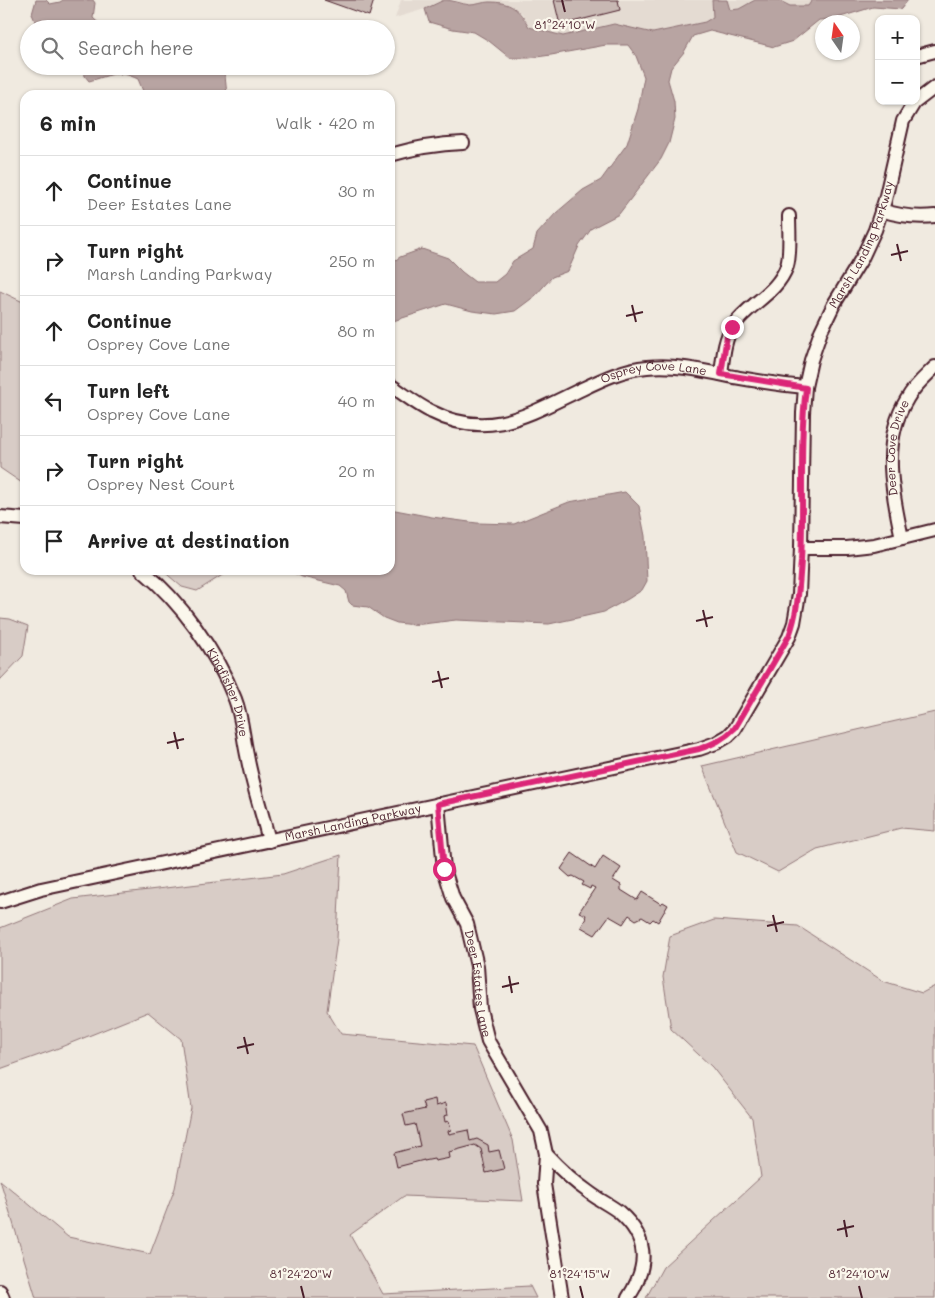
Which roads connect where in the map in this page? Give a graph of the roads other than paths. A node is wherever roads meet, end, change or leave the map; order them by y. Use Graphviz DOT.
graph roads {
  1 [pos="935,51"];
  2 [pos="920,55"];
  3 [pos="935,87"];
  4 [pos="463,142"];
  5 [pos="395,154"];
  6 [pos="881,210"];
  7 [pos="789,216"];
  8 [pos="935,216"];
  9 [pos="935,367"];
  10 [pos="721,374"];
  11 [pos="395,388"];
  12 [pos="806,388"];
  13 [pos="0,516"];
  14 [pos="20,518"];
  15 [pos="935,530"];
  16 [pos="902,538"];
  17 [pos="801,548"];
  18 [pos="147,575"];
  19 [pos="438,804"];
  20 [pos="269,841"];
  21 [pos="0,902"];
  22 [pos="546,1154"];
  23 [pos="0,1291"];
  24 [pos="3,1298"];
  25 [pos="562,1298"];
  26 [pos="628,1298"];
  1 -- 2 [label="street"];
  3 -- 6 [label="street, Marsh Landing Parkway"];
  4 -- 5 [label="street"];
  6 -- 8 [label="street"];
  6 -- 12 [label="street, Marsh Landing Parkway"];
  7 -- 10 [label="street"];
  9 -- 16 [label="street, Deer Cove Drive"];
  10 -- 11 [label="street, Osprey Cove Lane"];
  10 -- 12 [label="street, Osprey Cove Lane"];
  12 -- 17 [label="street"];
  13 -- 14 [label="street"];
  15 -- 16 [label="street"];
  16 -- 17 [label="street"];
  17 -- 19 [label="street, Marsh Landing Parkway"];
  18 -- 20 [label="street, Kingfisher Drive"];
  19 -- 20 [label="street, Marsh Landing Parkway"];
  19 -- 22 [label="street, Deer Estates Lane"];
  20 -- 21 [label="street, Marsh Landing Parkway"];
  22 -- 25 [label="street, Deer Estates Lane"];
  22 -- 26 [label="street"];
  23 -- 24 [label="street"];
}
